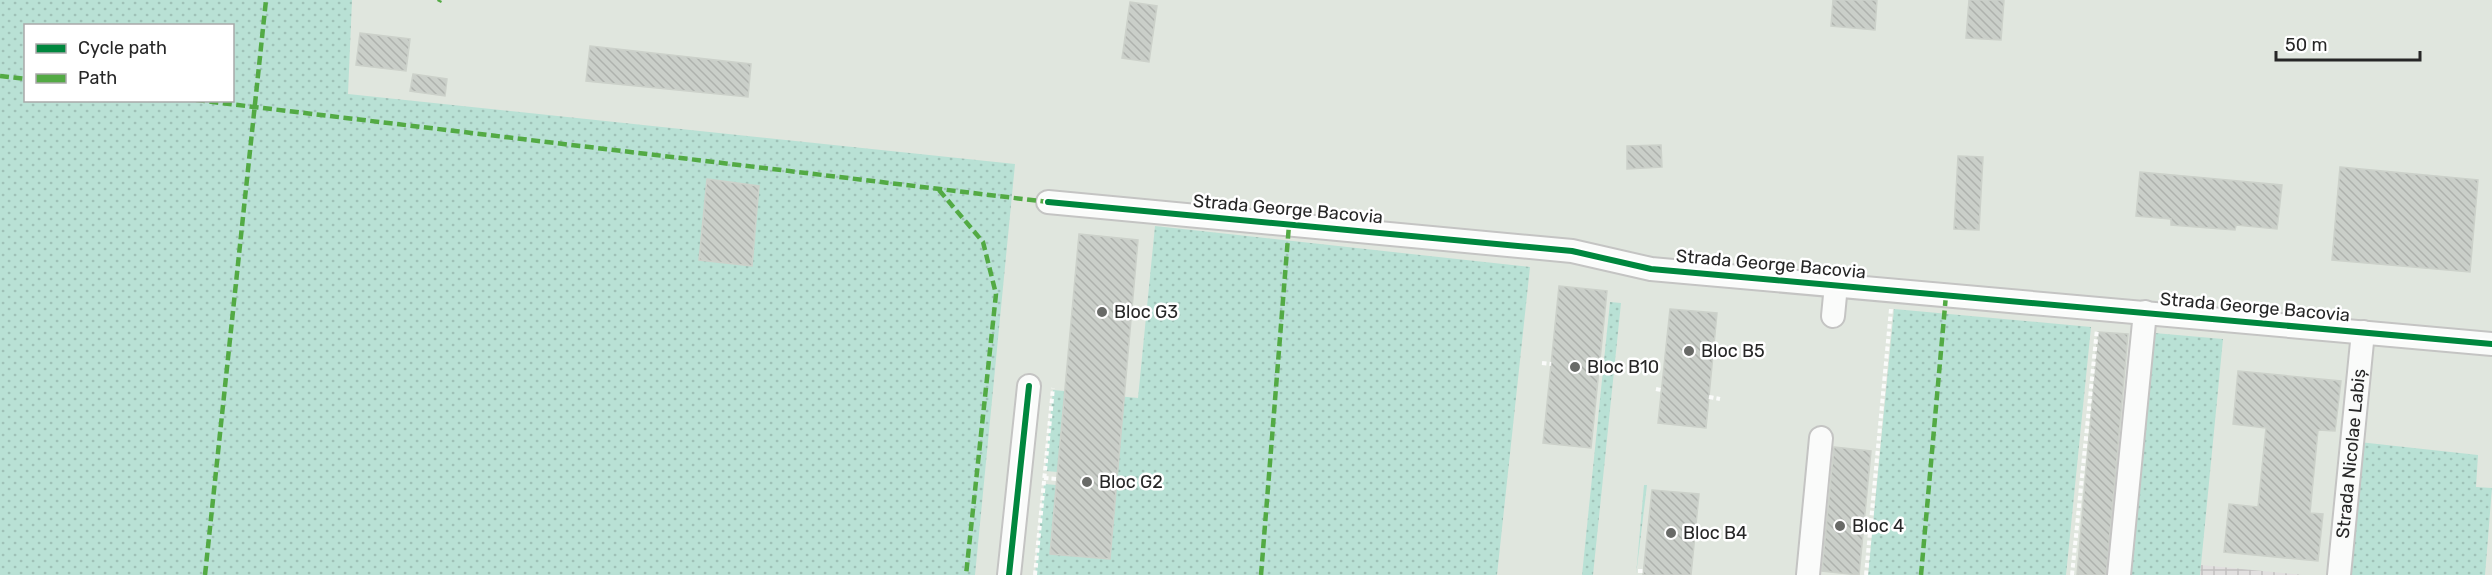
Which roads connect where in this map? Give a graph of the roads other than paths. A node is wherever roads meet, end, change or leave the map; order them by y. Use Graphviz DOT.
graph roads {
  1 [pos="1048,202"];
  2 [pos="1836,285"];
  3 [pos="2145,312"];
  4 [pos="1833,316"];
  5 [pos="2363,332"];
  6 [pos="2492,344"];
  7 [pos="1029,386"];
  8 [pos="1821,438"];
  9 [pos="1010,575"];
  10 [pos="1808,575"];
  11 [pos="2119,575"];
  12 [pos="2339,575"];
  1 -- 2 [label="street, Strada George Bacovia"];
  2 -- 3 [label="street, Strada George Bacovia"];
  2 -- 4 [label="street"];
  3 -- 5 [label="street, Strada George Bacovia"];
  3 -- 11 [label="street"];
  5 -- 6 [label="street, Strada George Bacovia"];
  5 -- 12 [label="street, Strada Nicolae Labiș"];
  7 -- 9 [label="street"];
  8 -- 10 [label="street"];
}
